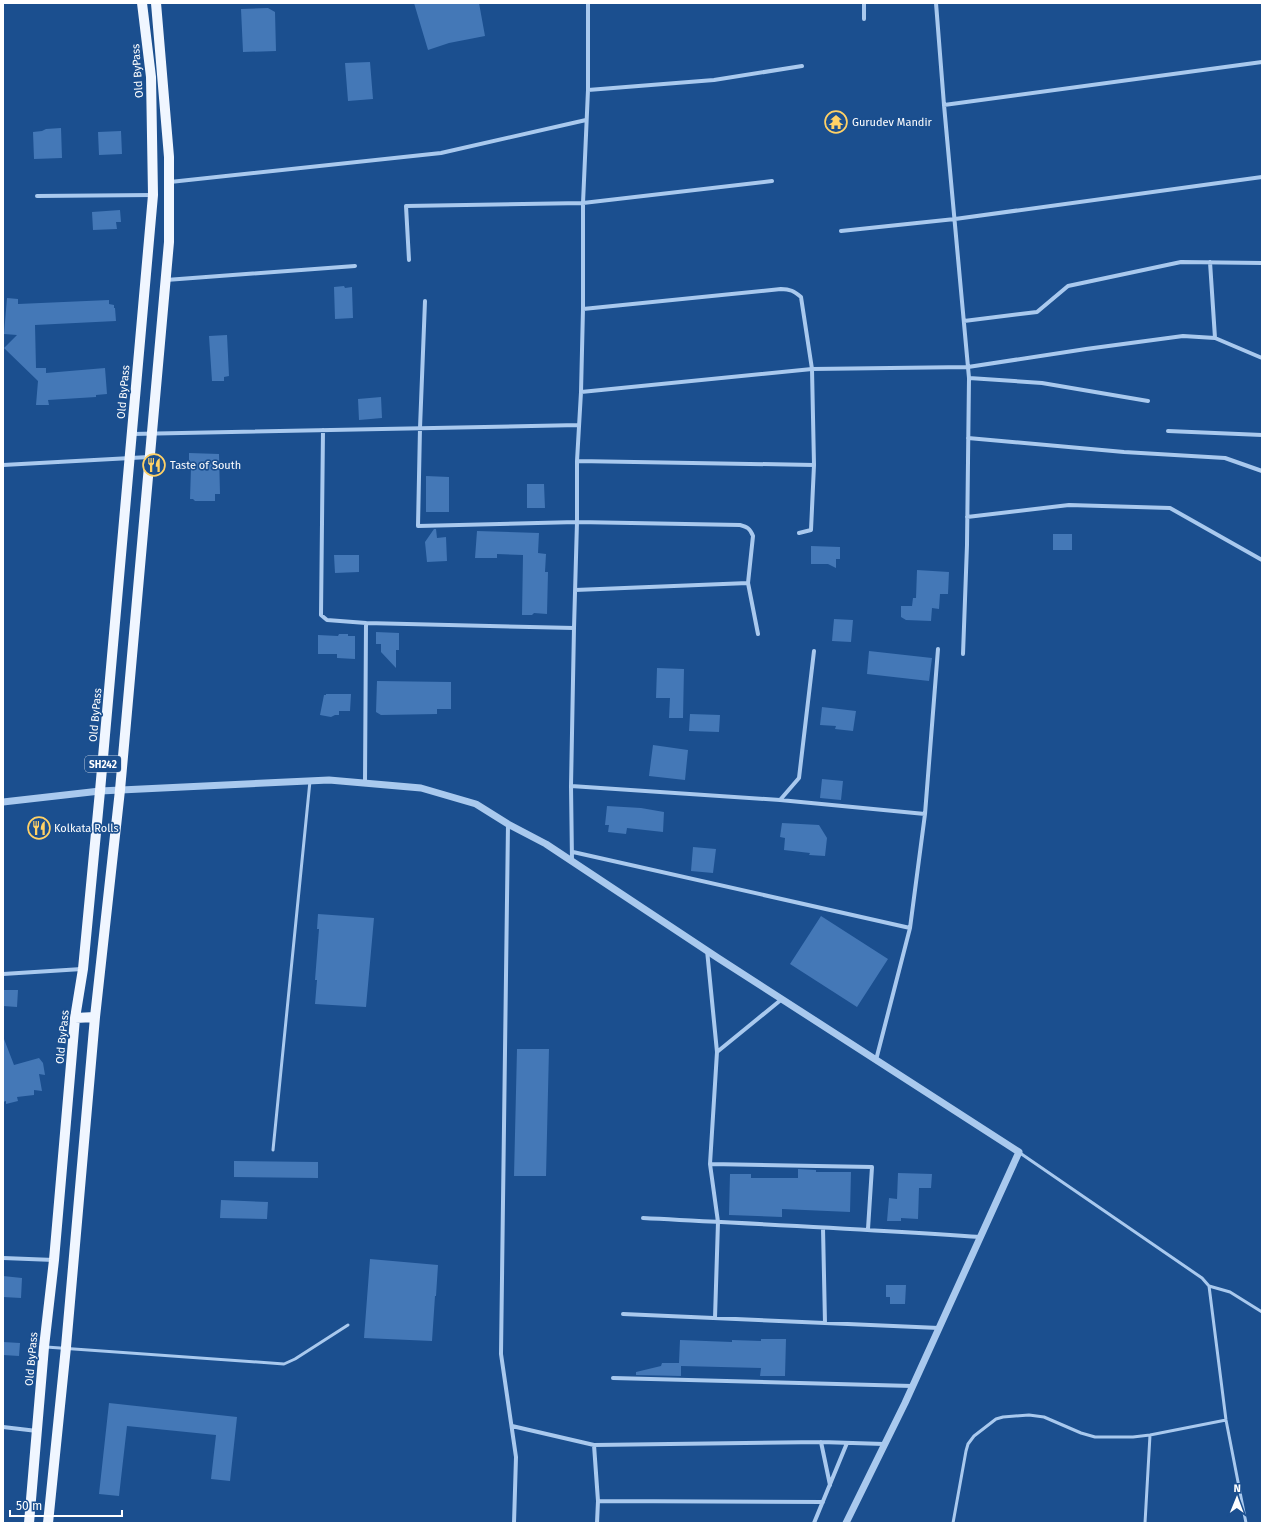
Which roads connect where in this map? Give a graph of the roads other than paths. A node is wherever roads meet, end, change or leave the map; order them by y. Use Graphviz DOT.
graph roads {
  1 [pos="142,3"];
  2 [pos="156,3"];
  3 [pos="588,3"];
  4 [pos="864,3"];
  5 [pos="936,3"];
  6 [pos="864,20"];
  7 [pos="1262,62"];
  8 [pos="802,66"];
  9 [pos="588,90"];
  10 [pos="944,104"];
  11 [pos="586,120"];
  12 [pos="1262,177"];
  13 [pos="169,182"];
  14 [pos="772,182"];
  15 [pos="153,195"];
  16 [pos="37,196"];
  17 [pos="583,203"];
  18 [pos="955,219"];
  19 [pos="841,231"];
  20 [pos="409,260"];
  21 [pos="1210,262"];
  22 [pos="1262,263"];
  23 [pos="355,266"];
  24 [pos="166,280"];
  25 [pos="425,301"];
  26 [pos="583,309"];
  27 [pos="964,322"];
  28 [pos="1215,338"];
  29 [pos="1262,358"];
  30 [pos="968,367"];
  31 [pos="812,369"];
  32 [pos="969,378"];
  33 [pos="581,392"];
  34 [pos="1148,401"];
  35 [pos="579,425"];
  36 [pos="420,428"];
  37 [pos="323,430"];
  38 [pos="1168,431"];
  39 [pos="131,434"];
  40 [pos="152,435"];
  41 [pos="1262,435"];
  42 [pos="968,438"];
  43 [pos="129,457"];
  44 [pos="150,457"];
  45 [pos="577,460"];
  46 [pos="3,465"];
  47 [pos="814,465"];
  48 [pos="1262,471"];
  49 [pos="967,517"];
  50 [pos="577,522"];
  51 [pos="799,533"];
  52 [pos="1262,560"];
  53 [pos="748,583"];
  54 [pos="575,590"];
  55 [pos="366,623"];
  56 [pos="574,628"];
  57 [pos="758,634"];
  58 [pos="814,650"];
  59 [pos="938,650"];
  60 [pos="963,654"];
  61 [pos="310,781"];
  62 [pos="366,783"];
  63 [pos="571,786"];
  64 [pos="120,790"];
  65 [pos="100,791"];
  66 [pos="780,800"];
  67 [pos="3,802"];
  68 [pos="925,814"];
  69 [pos="508,824"];
  70 [pos="573,852"];
  71 [pos="572,861"];
  72 [pos="910,928"];
  73 [pos="707,950"];
  74 [pos="83,969"];
  75 [pos="3,974"];
  76 [pos="782,999"];
  77 [pos="95,1017"];
  78 [pos="75,1018"];
  79 [pos="717,1052"];
  80 [pos="876,1060"];
  81 [pos="273,1150"];
  82 [pos="1019,1152"];
  83 [pos="710,1164"];
  84 [pos="643,1218"];
  85 [pos="718,1222"];
  86 [pos="824,1228"];
  87 [pos="868,1229"];
  88 [pos="980,1237"];
  89 [pos="3,1258"];
  90 [pos="54,1260"];
  91 [pos="1209,1286"];
  92 [pos="1262,1312"];
  93 [pos="623,1314"];
  94 [pos="715,1318"];
  95 [pos="825,1323"];
  96 [pos="348,1325"];
  97 [pos="939,1328"];
  98 [pos="44,1347"];
  99 [pos="66,1347"];
  100 [pos="612,1378"];
  101 [pos="912,1386"];
  102 [pos="1226,1420"];
  103 [pos="512,1426"];
  104 [pos="3,1427"];
  105 [pos="38,1431"];
  106 [pos="1150,1435"];
  107 [pos="821,1442"];
  108 [pos="847,1443"];
  109 [pos="884,1444"];
  110 [pos="594,1445"];
  111 [pos="830,1485"];
  112 [pos="598,1501"];
  113 [pos="823,1502"];
  114 [pos="29,1523"];
  115 [pos="48,1523"];
  116 [pos="514,1523"];
  117 [pos="597,1523"];
  118 [pos="814,1523"];
  119 [pos="846,1523"];
  120 [pos="953,1523"];
  121 [pos="1145,1523"];
  122 [pos="1246,1523"];
  1 -- 15 [label="main road, Old ByPass / SH242"];
  2 -- 13 [label="main road"];
  3 -- 9 [label="street"];
  4 -- 6 [label="street"];
  5 -- 10 [label="street"];
  7 -- 10 [label="street"];
  8 -- 9 [label="street"];
  9 -- 11 [label="street"];
  10 -- 18 [label="street"];
  11 -- 13 [label="street"];
  11 -- 17 [label="street"];
  12 -- 18 [label="street"];
  13 -- 24 [label="main road"];
  14 -- 17 [label="street"];
  15 -- 16 [label="street"];
  15 -- 39 [label="main road, Old ByPass / SH242"];
  17 -- 20 [label="street"];
  17 -- 26 [label="street"];
  18 -- 19 [label="street"];
  18 -- 27 [label="street"];
  21 -- 22 [label="street"];
  21 -- 27 [label="street"];
  21 -- 28 [label="street"];
  23 -- 24 [label="street"];
  24 -- 40 [label="main road"];
  25 -- 36 [label="street"];
  26 -- 31 [label="street"];
  26 -- 33 [label="street"];
  27 -- 30 [label="street"];
  28 -- 29 [label="street"];
  28 -- 30 [label="street"];
  30 -- 31 [label="street"];
  30 -- 32 [label="street"];
  31 -- 33 [label="street"];
  31 -- 47 [label="street"];
  32 -- 34 [label="street"];
  32 -- 42 [label="street"];
  33 -- 35 [label="street"];
  35 -- 36 [label="street"];
  35 -- 45 [label="street"];
  36 -- 37 [label="street"];
  36 -- 50 [label="street"];
  37 -- 40 [label="street"];
  37 -- 55 [label="street"];
  38 -- 41 [label="street"];
  39 -- 40 [label="street"];
  39 -- 43 [label="main road, Old ByPass / SH242"];
  40 -- 44 [label="main road"];
  42 -- 48 [label="street"];
  42 -- 49 [label="street"];
  43 -- 44 [label="street"];
  43 -- 46 [label="street"];
  43 -- 65 [label="main road, Old ByPass / SH242"];
  44 -- 64 [label="main road"];
  45 -- 47 [label="street"];
  45 -- 50 [label="street"];
  47 -- 51 [label="street"];
  49 -- 52 [label="street"];
  49 -- 60 [label="street"];
  50 -- 53 [label="street"];
  50 -- 54 [label="street"];
  53 -- 54 [label="street"];
  53 -- 57 [label="street"];
  54 -- 56 [label="street"];
  55 -- 56 [label="street"];
  55 -- 62 [label="street"];
  56 -- 63 [label="street"];
  58 -- 66 [label="street"];
  59 -- 68 [label="street"];
  61 -- 62 [label="street"];
  61 -- 64 [label="street"];
  61 -- 81 [label="lane"];
  62 -- 69 [label="street"];
  63 -- 66 [label="street"];
  63 -- 70 [label="street"];
  64 -- 65 [label="street"];
  64 -- 77 [label="main road"];
  65 -- 67 [label="street"];
  65 -- 74 [label="main road, Old ByPass / SH242"];
  66 -- 68 [label="street"];
  68 -- 72 [label="street"];
  69 -- 71 [label="street"];
  69 -- 103 [label="street"];
  70 -- 71 [label="street"];
  70 -- 72 [label="street"];
  71 -- 73 [label="street"];
  72 -- 80 [label="street"];
  73 -- 76 [label="street"];
  73 -- 79 [label="street"];
  74 -- 75 [label="street"];
  74 -- 78 [label="main road, Old ByPass / SH242"];
  76 -- 79 [label="street"];
  76 -- 80 [label="street"];
  77 -- 78 [label="main road"];
  77 -- 99 [label="main road"];
  78 -- 90 [label="main road, Old ByPass / SH242"];
  79 -- 83 [label="street"];
  80 -- 82 [label="street"];
  82 -- 88 [label="street"];
  82 -- 91 [label="lane"];
  83 -- 85 [label="street"];
  83 -- 87 [label="street"];
  84 -- 85 [label="street"];
  85 -- 86 [label="street"];
  85 -- 94 [label="street"];
  86 -- 87 [label="street"];
  86 -- 95 [label="street"];
  87 -- 88 [label="street"];
  88 -- 97 [label="street"];
  89 -- 90 [label="street"];
  90 -- 98 [label="main road, Old ByPass / SH242"];
  91 -- 92 [label="lane"];
  91 -- 102 [label="lane"];
  93 -- 94 [label="street"];
  94 -- 95 [label="street"];
  95 -- 97 [label="street"];
  96 -- 99 [label="lane"];
  97 -- 101 [label="street"];
  98 -- 99 [label="lane"];
  98 -- 105 [label="main road, Old ByPass / SH242"];
  99 -- 115 [label="main road"];
  100 -- 101 [label="street"];
  101 -- 109 [label="street"];
  102 -- 106 [label="lane"];
  102 -- 122 [label="lane"];
  103 -- 110 [label="street"];
  103 -- 116 [label="street"];
  104 -- 105 [label="street"];
  105 -- 114 [label="main road, Old ByPass / SH242"];
  106 -- 120 [label="lane"];
  106 -- 121 [label="lane"];
  107 -- 108 [label="street"];
  107 -- 110 [label="street"];
  107 -- 111 [label="street"];
  108 -- 109 [label="street"];
  108 -- 111 [label="street"];
  109 -- 119 [label="street"];
  110 -- 112 [label="street"];
  111 -- 113 [label="street"];
  112 -- 113 [label="street"];
  112 -- 117 [label="street"];
  113 -- 118 [label="street"];
}
